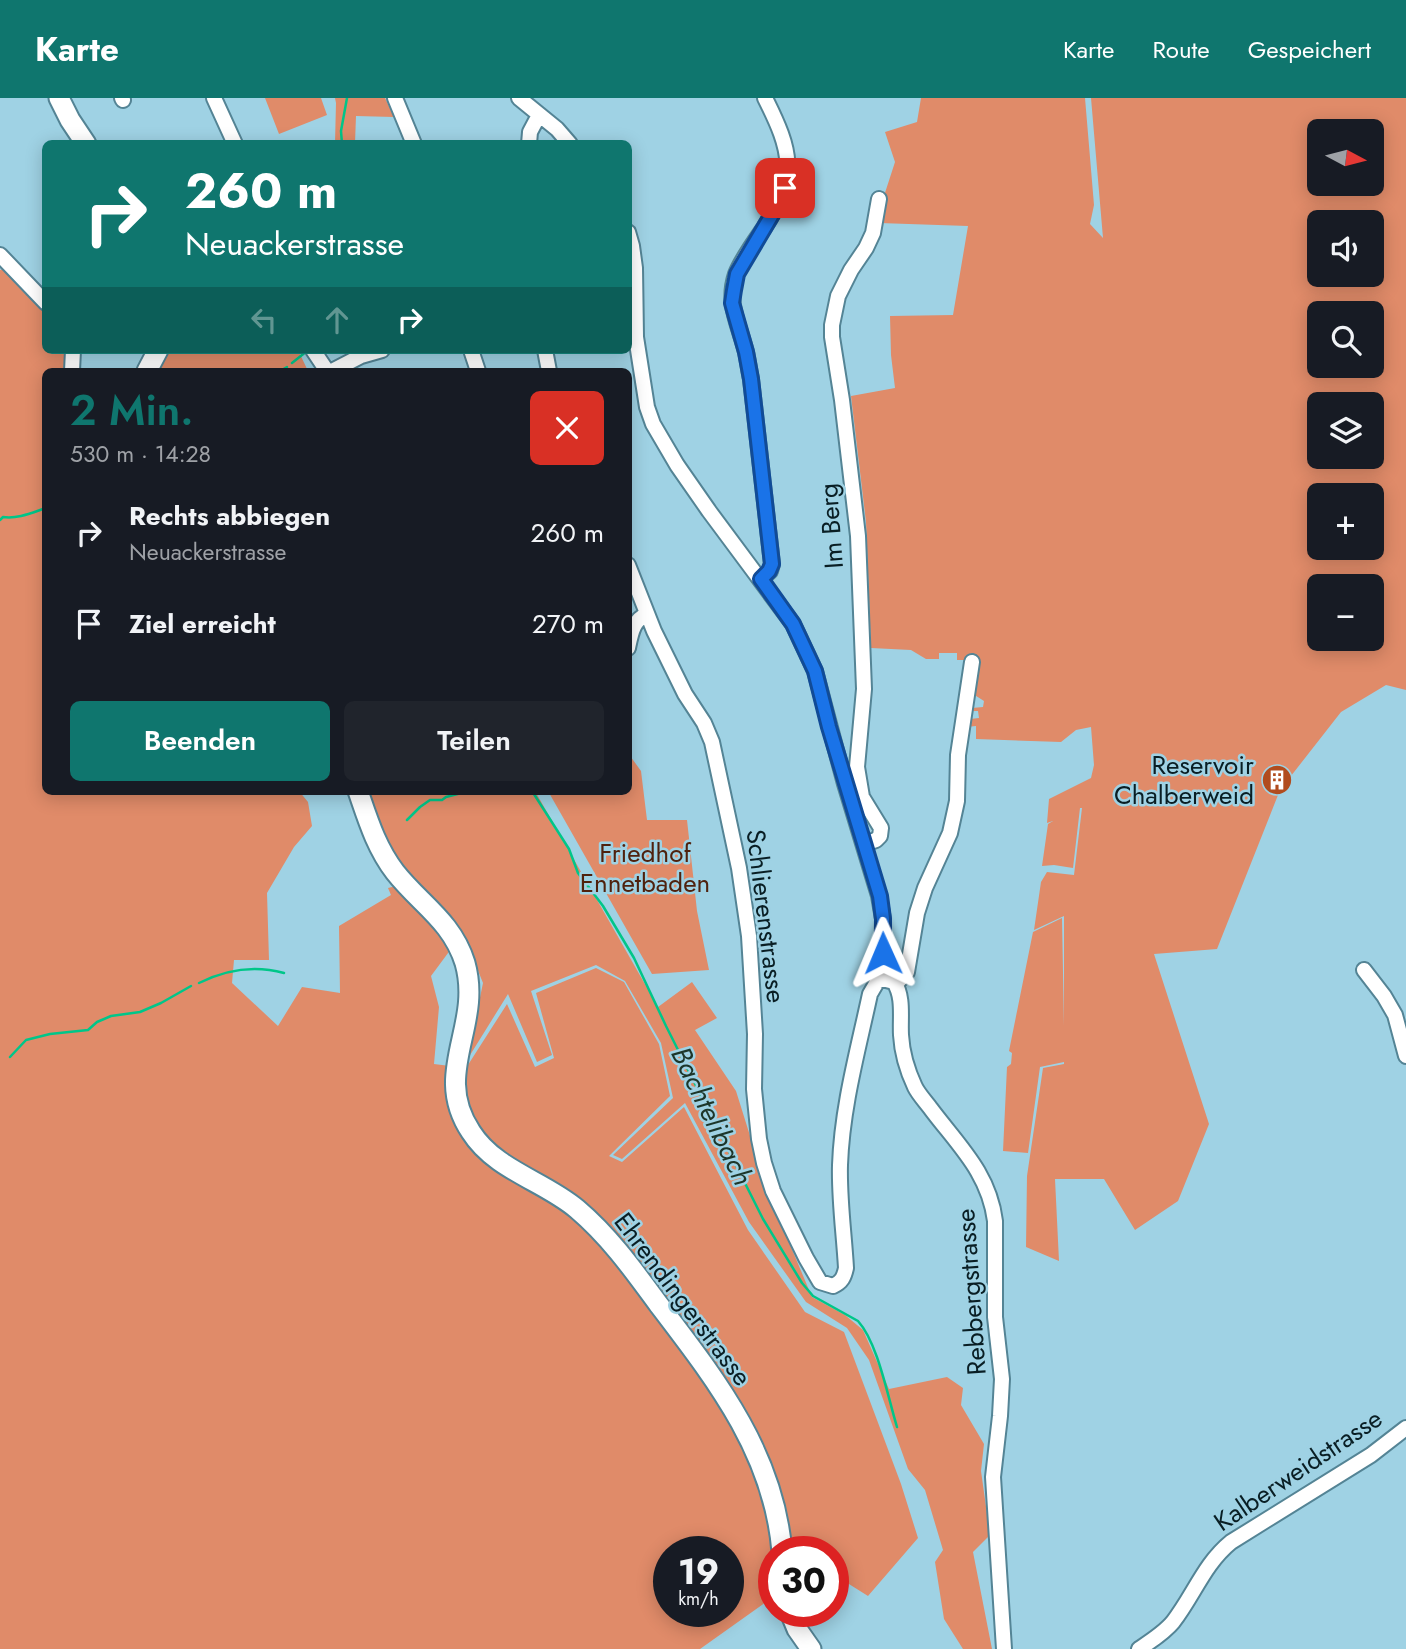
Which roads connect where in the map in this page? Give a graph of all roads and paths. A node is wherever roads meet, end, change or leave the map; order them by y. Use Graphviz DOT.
graph roads {
  1 [pos="59,98"];
  2 [pos="214,98"];
  3 [pos="395,98"];
  4 [pos="519,98"];
  5 [pos="765,98"];
  6 [pos="539,115"];
  7 [pos="83,140"];
  8 [pos="233,140"];
  9 [pos="412,140"];
  10 [pos="529,140"];
  11 [pos="567,140"];
  12 [pos="879,199"];
  13 [pos="632,246"];
  14 [pos="0,255"];
  15 [pos="42,299"];
  16 [pos="368,354"];
  17 [pos="338,368"];
  18 [pos="632,575"];
  19 [pos="761,579"];
  20 [pos="647,614"];
  21 [pos="632,633"];
  22 [pos="972,662"];
  23 [pos="359,795"];
  24 [pos="864,844"];
  25 [pos="1364,970"];
  26 [pos="889,981"];
  27 [pos="1406,1056"];
  28 [pos="1406,1428"];
  29 [pos="780,1536"];
  30 [pos="796,1627"];
  31 [pos="811,1649"];
  32 [pos="1004,1649"];
  33 [pos="1139,1649"];
  1 -- 7 [label="main road"];
  2 -- 8 [label="street"];
  3 -- 9 [label="street"];
  4 -- 6 [label="street"];
  5 -- 19 [label="street"];
  6 -- 10 [label="street"];
  6 -- 11 [label="street"];
  12 -- 24 [label="street, Im Berg"];
  13 -- 19 [label="street, Rebbergstrasse"];
  14 -- 15 [label="street"];
  16 -- 17 [label="street"];
  18 -- 20 [label="street, Schlierenstrasse"];
  19 -- 24 [label="street, Rebbergstrasse"];
  20 -- 21 [label="street"];
  20 -- 26 [label="street, Schlierenstrasse"];
  22 -- 26 [label="street"];
  23 -- 29 [label="main road, Ehrendingerstrasse"];
  24 -- 26 [label="street, Rebbergstrasse"];
  25 -- 27 [label="street"];
  26 -- 32 [label="street, Rebbergstrasse"];
  28 -- 33 [label="street, Kalberweidstrasse"];
  30 -- 31 [label="main road"];
}
